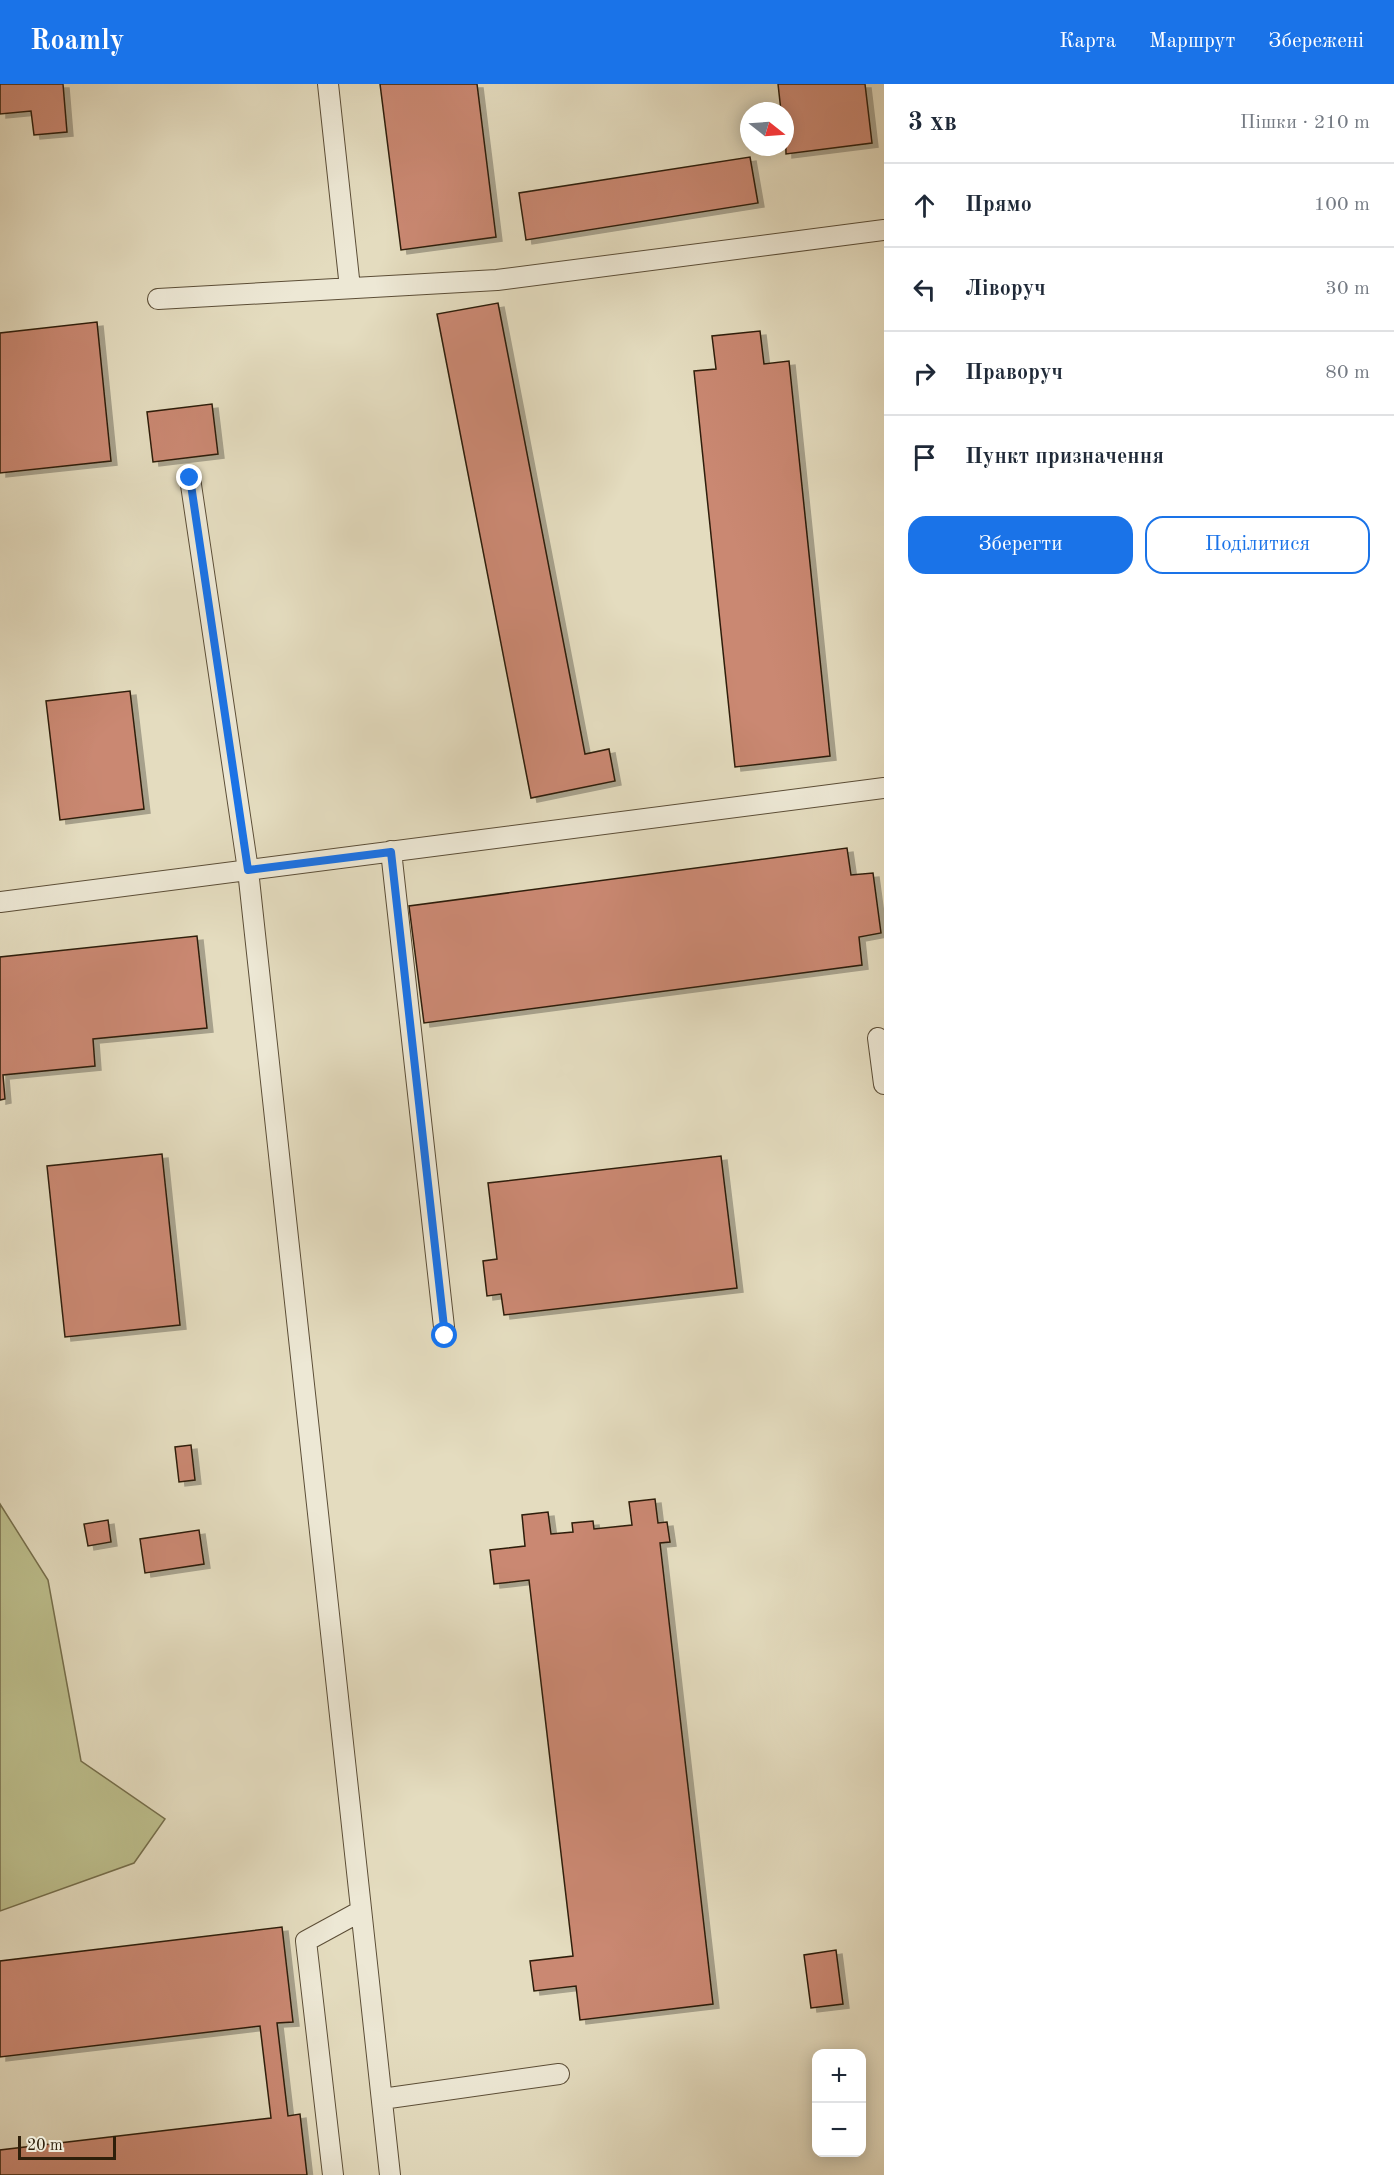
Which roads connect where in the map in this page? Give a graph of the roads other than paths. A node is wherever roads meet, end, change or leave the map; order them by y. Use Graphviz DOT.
graph roads {
  1 [pos="328,84"];
  2 [pos="884,230"];
  3 [pos="350,288"];
  4 [pos="158,299"];
  5 [pos="190,478"];
  6 [pos="884,788"];
  7 [pos="391,852"];
  8 [pos="248,870"];
  9 [pos="0,902"];
  10 [pos="878,1038"];
  11 [pos="884,1084"];
  12 [pos="445,1336"];
  13 [pos="361,1911"];
  14 [pos="559,2073"];
  15 [pos="382,2099"];
  16 [pos="333,2175"];
  17 [pos="390,2175"];
  1 -- 3 [label="lane"];
  2 -- 3 [label="lane"];
  3 -- 4 [label="lane"];
  5 -- 8 [label="lane"];
  6 -- 7 [label="lane"];
  7 -- 8 [label="lane"];
  7 -- 12 [label="lane"];
  8 -- 9 [label="lane"];
  8 -- 13 [label="lane"];
  10 -- 11 [label="lane"];
  13 -- 15 [label="lane"];
  13 -- 16 [label="lane"];
  14 -- 15 [label="lane"];
  15 -- 17 [label="lane"];
}
